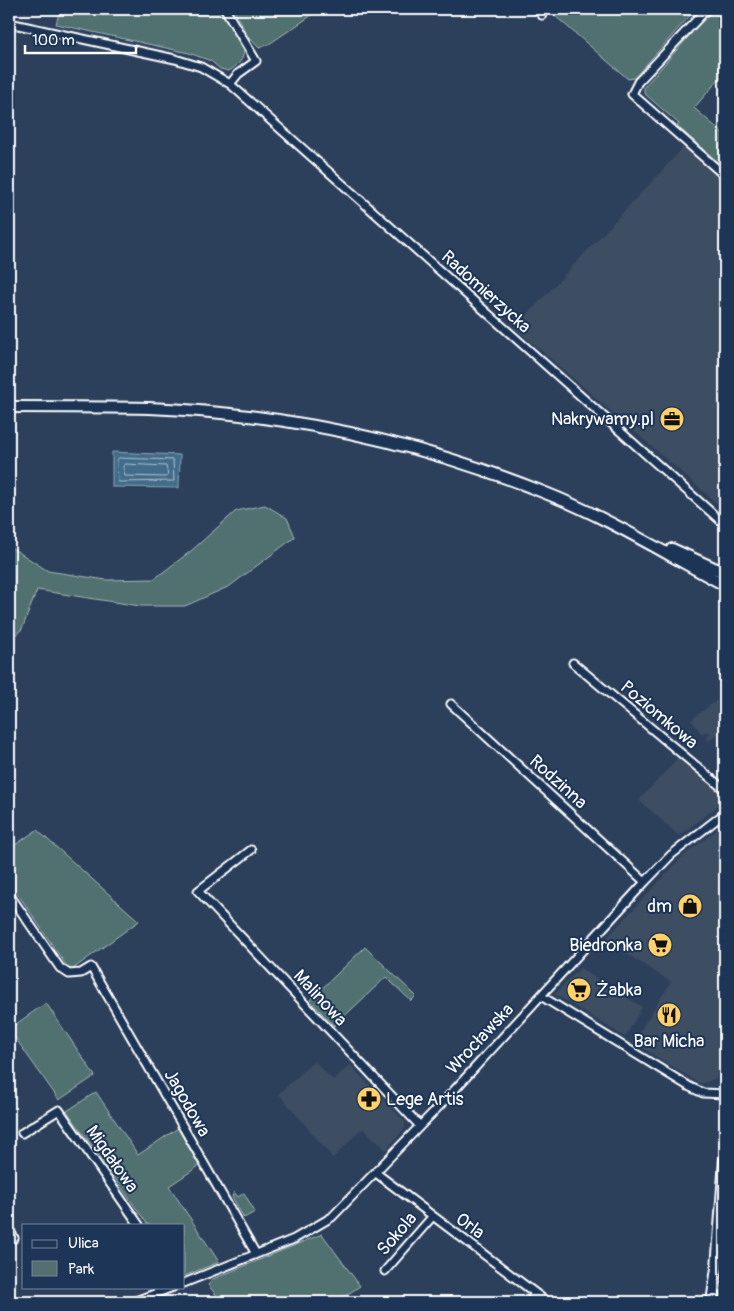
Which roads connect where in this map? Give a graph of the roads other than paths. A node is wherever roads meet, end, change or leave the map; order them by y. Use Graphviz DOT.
graph roads {
  1 [pos="225,9"];
  2 [pos="536,9"];
  3 [pos="707,9"];
  4 [pos="542,14"];
  5 [pos="9,22"];
  6 [pos="230,84"];
  7 [pos="725,176"];
  8 [pos="9,407"];
  9 [pos="722,522"];
  10 [pos="623,528"];
  11 [pos="725,573"];
  12 [pos="725,584"];
  13 [pos="573,663"];
  14 [pos="451,704"];
  15 [pos="725,790"];
  16 [pos="725,812"];
  17 [pos="251,850"];
  18 [pos="645,882"];
  19 [pos="9,894"];
  20 [pos="541,996"];
  21 [pos="725,1094"];
  22 [pos="420,1126"];
  23 [pos="22,1133"];
  24 [pos="725,1160"];
  25 [pos="376,1173"];
  26 [pos="432,1217"];
  27 [pos="138,1224"];
  28 [pos="9,1230"];
  29 [pos="14,1238"];
  30 [pos="256,1254"];
  31 [pos="385,1271"];
  32 [pos="185,1283"];
  33 [pos="171,1288"];
  34 [pos="535,1293"];
  35 [pos="133,1302"];
  36 [pos="530,1302"];
  37 [pos="548,1302"];
  38 [pos="712,1302"];
  1 -- 6 [label="street"];
  2 -- 4 [label="street"];
  3 -- 7 [label="street"];
  5 -- 6 [label="street, Radomierzycka"];
  6 -- 9 [label="street, Radomierzycka"];
  8 -- 10 [label="street"];
  10 -- 11 [label="street"];
  10 -- 12 [label="street"];
  13 -- 15 [label="street, Poziomkowa"];
  14 -- 18 [label="street, Rodzinna"];
  16 -- 18 [label="street, Wrocławska"];
  17 -- 22 [label="street, Malinowa"];
  18 -- 20 [label="street, Wrocławska"];
  19 -- 30 [label="street, Jagodowa"];
  20 -- 21 [label="street"];
  20 -- 22 [label="street, Wrocławska"];
  22 -- 25 [label="street, Wrocławska"];
  23 -- 27 [label="street, Migdałowa"];
  24 -- 38 [label="street"];
  25 -- 26 [label="street, Orla"];
  25 -- 30 [label="street, Wrocławska"];
  26 -- 31 [label="street, Sokola"];
  26 -- 34 [label="street, Orla"];
  28 -- 29 [label="street"];
  30 -- 32 [label="street, Wrocławska"];
  33 -- 35 [label="street"];
  34 -- 36 [label="street"];
  34 -- 37 [label="street, Orla"];
}
